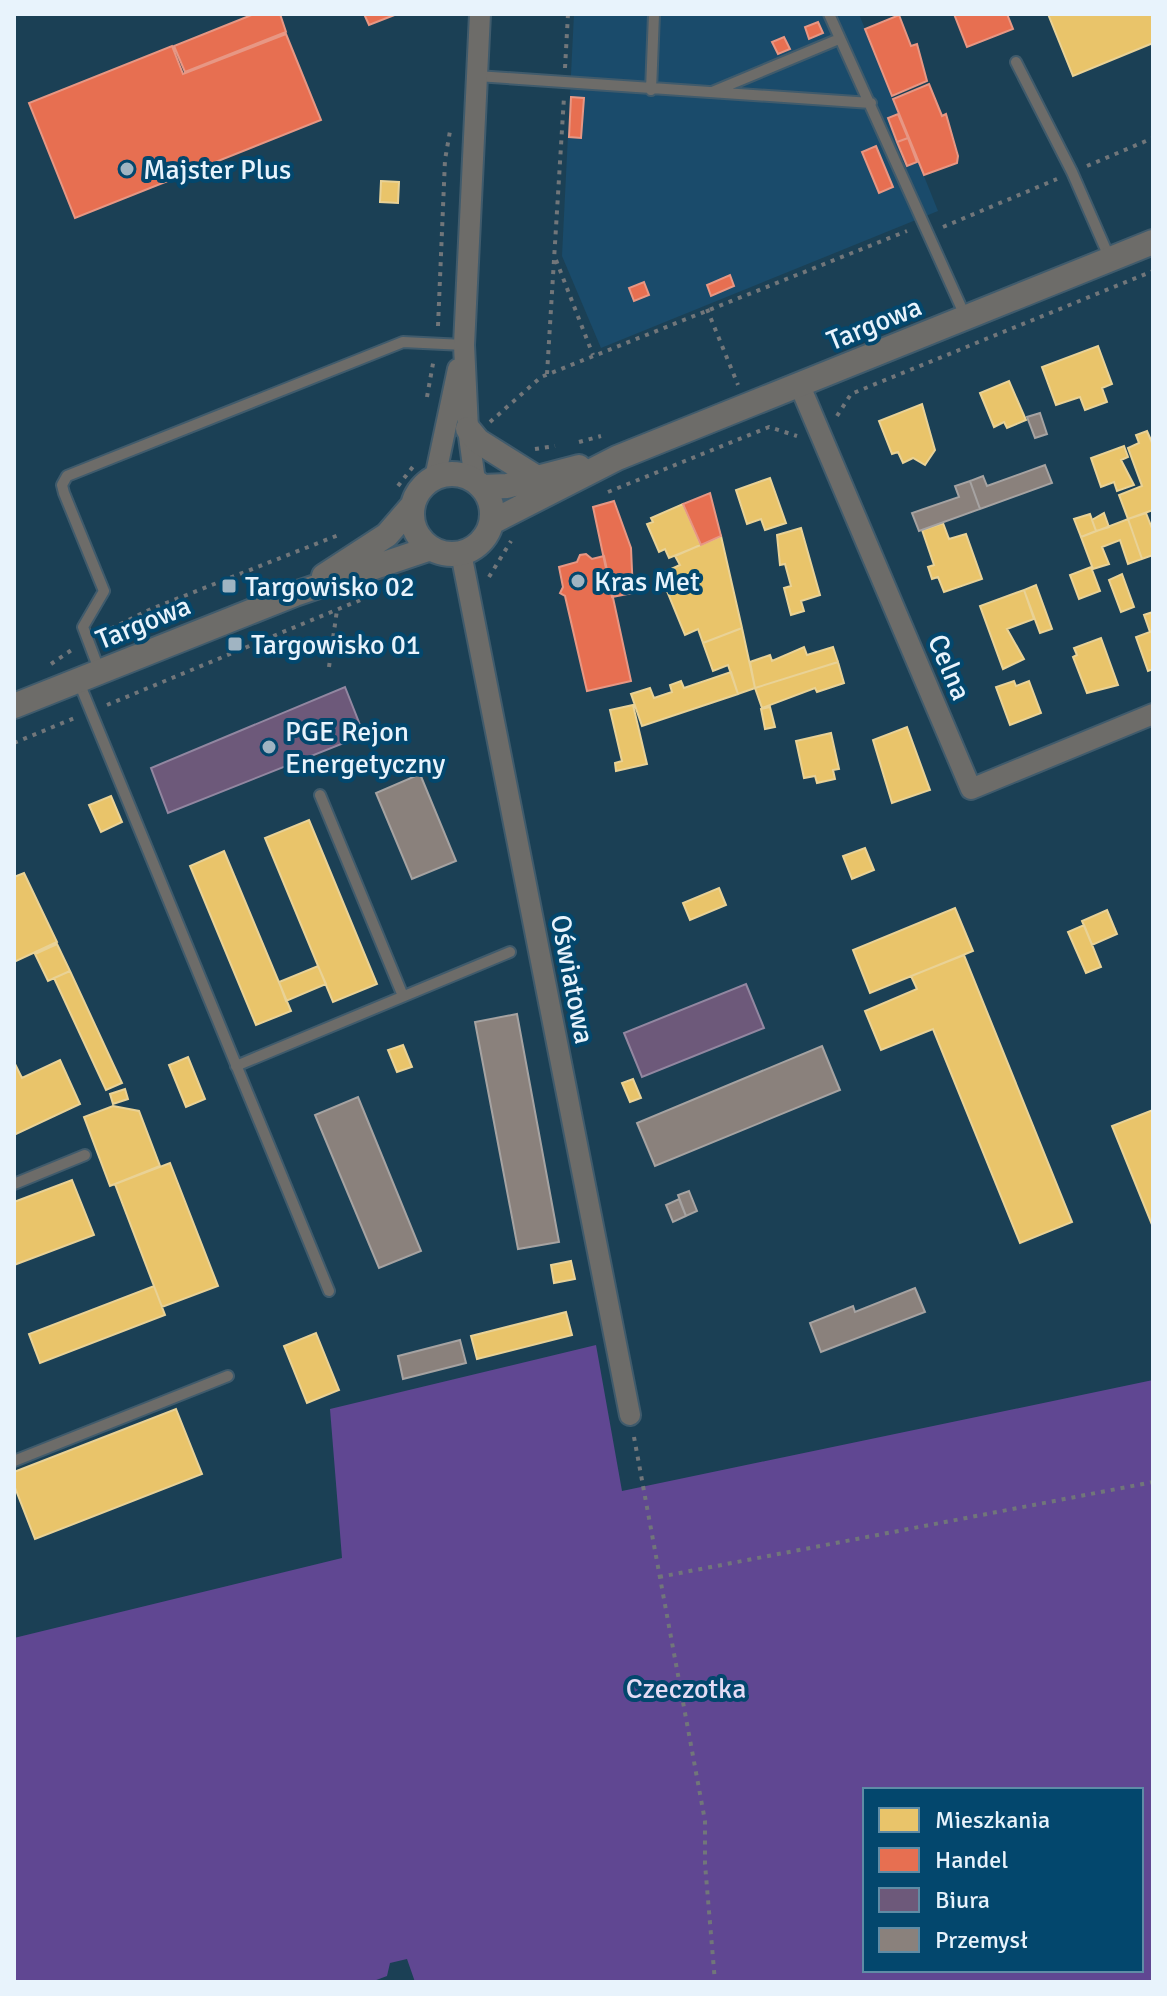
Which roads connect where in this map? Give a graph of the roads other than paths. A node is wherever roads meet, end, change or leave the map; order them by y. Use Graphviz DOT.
graph roads {
  1 [pos="480,14"];
  2 [pos="654,14"];
  3 [pos="829,14"];
  4 [pos="839,39"];
  5 [pos="1016,62"];
  6 [pos="477,76"];
  7 [pos="651,90"];
  8 [pos="709,93"];
  9 [pos="871,103"];
  10 [pos="1153,242"];
  11 [pos="1110,259"];
  12 [pos="966,318"];
  13 [pos="464,345"];
  14 [pos="800,386"];
  15 [pos="467,426"];
  16 [pos="617,458"];
  17 [pos="435,478"];
  18 [pos="537,478"];
  19 [pos="479,484"];
  20 [pos="405,497"];
  21 [pos="492,522"];
  22 [pos="431,548"];
  23 [pos="461,553"];
  24 [pos="295,594"];
  25 [pos="89,676"];
  26 [pos="14,706"];
  27 [pos="1153,714"];
  28 [pos="320,795"];
  29 [pos="510,952"];
  30 [pos="403,996"];
  31 [pos="236,1066"];
  32 [pos="85,1155"];
  33 [pos="14,1184"];
  34 [pos="329,1291"];
  35 [pos="228,1376"];
  36 [pos="630,1415"];
  37 [pos="14,1461"];
  1 -- 6 [label="street"];
  2 -- 7 [label="lane"];
  3 -- 4 [label="lane"];
  4 -- 8 [label="lane"];
  4 -- 9 [label="lane"];
  5 -- 11 [label="lane"];
  6 -- 7 [label="lane"];
  6 -- 13 [label="street"];
  7 -- 8 [label="lane"];
  8 -- 9 [label="lane"];
  9 -- 12 [label="lane"];
  10 -- 11 [label="street, Targowa"];
  11 -- 12 [label="street, Targowa"];
  12 -- 14 [label="street, Targowa"];
  13 -- 15 [label="street"];
  13 -- 25 [label="lane"];
  14 -- 16 [label="street, Targowa"];
  14 -- 27 [label="street, Celna"];
  15 -- 17 [label="street"];
  15 -- 18 [label="street"];
  15 -- 19 [label="street"];
  16 -- 18 [label="street, Targowa"];
  16 -- 21 [label="street, Targowa"];
  17 -- 19 [label="street"];
  17 -- 20 [label="street"];
  18 -- 19 [label="street, Targowa"];
  19 -- 21 [label="street"];
  20 -- 22 [label="street"];
  20 -- 24 [label="street, Targowa"];
  21 -- 23 [label="street"];
  22 -- 23 [label="street"];
  22 -- 24 [label="street, Targowa"];
  23 -- 36 [label="street, Oświatowa"];
  24 -- 25 [label="street, Targowa"];
  25 -- 26 [label="street, Targowa"];
  25 -- 31 [label="lane"];
  28 -- 30 [label="lane"];
  29 -- 30 [label="lane"];
  30 -- 31 [label="lane"];
  31 -- 34 [label="lane"];
  32 -- 33 [label="lane"];
  35 -- 37 [label="lane"];
}
